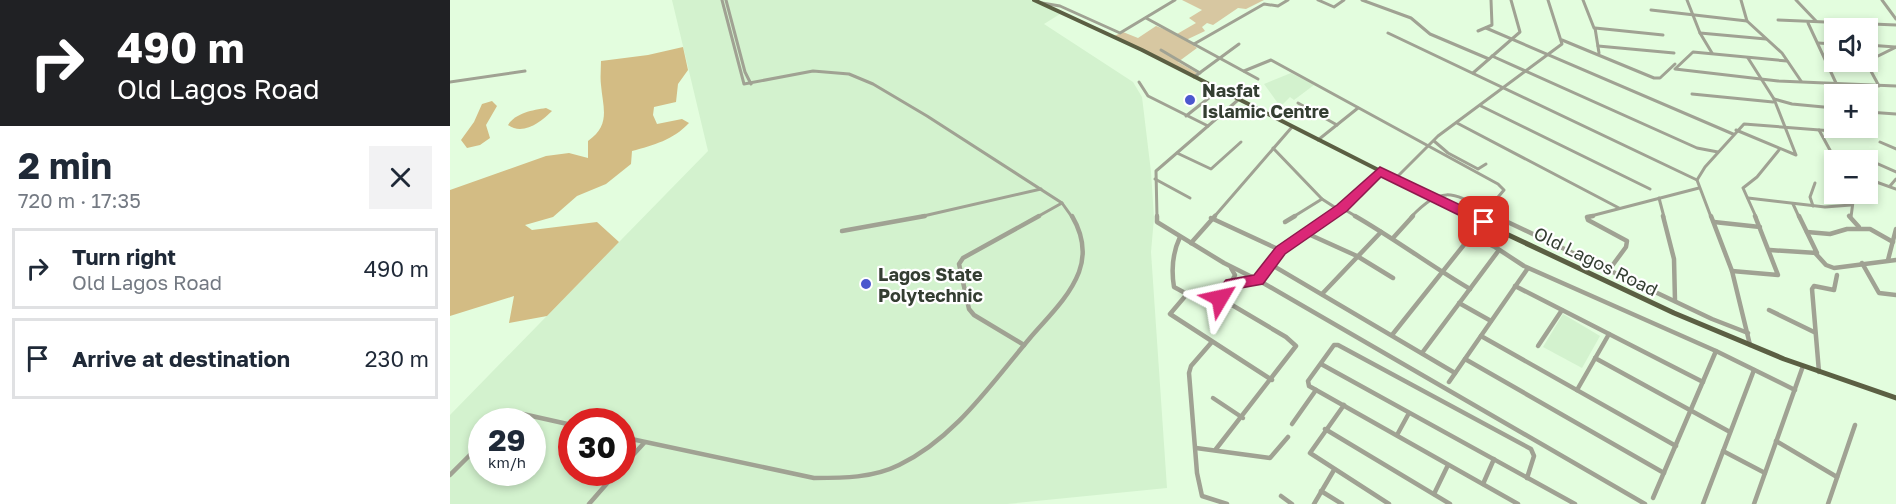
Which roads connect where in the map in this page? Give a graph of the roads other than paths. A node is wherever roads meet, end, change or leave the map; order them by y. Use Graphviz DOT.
graph roads {
  1 [pos="724,0"];
  2 [pos="1175,0"];
  3 [pos="1288,0"];
  4 [pos="1318,0"];
  5 [pos="1344,0"];
  6 [pos="1362,0"];
  7 [pos="1491,0"];
  8 [pos="1510,0"];
  9 [pos="1548,0"];
  10 [pos="1583,0"];
  11 [pos="1687,0"];
  12 [pos="1741,0"];
  13 [pos="1796,0"];
  14 [pos="1882,0"];
  15 [pos="1037,1"];
  16 [pos="1651,10"];
  17 [pos="1694,14"];
  18 [pos="1146,18"];
  19 [pos="1778,20"];
  20 [pos="1896,20"];
  21 [pos="1747,21"];
  22 [pos="1816,21"];
  23 [pos="1808,23"];
  24 [pos="1896,25"];
  25 [pos="1486,28"];
  26 [pos="1594,28"];
  27 [pos="1478,31"];
  28 [pos="1388,33"];
  29 [pos="1700,33"];
  30 [pos="1663,35"];
  31 [pos="1562,39"];
  32 [pos="1767,39"];
  33 [pos="1511,40"];
  34 [pos="1818,43"];
  35 [pos="1824,43"];
  36 [pos="1194,44"];
  37 [pos="1239,44"];
  38 [pos="1598,46"];
  39 [pos="1878,46"];
  40 [pos="1896,47"];
  41 [pos="1161,50"];
  42 [pos="1674,53"];
  43 [pos="1599,54"];
  44 [pos="1712,54"];
  45 [pos="1546,55"];
  46 [pos="1878,56"];
  47 [pos="1490,57"];
  48 [pos="1748,57"];
  49 [pos="1219,58"];
  50 [pos="1787,61"];
  51 [pos="1675,64"];
  52 [pos="525,71"];
  53 [pos="1244,71"];
  54 [pos="1526,72"];
  55 [pos="1872,72"];
  56 [pos="1201,73"];
  57 [pos="1473,73"];
  58 [pos="1194,78"];
  59 [pos="1258,79"];
  60 [pos="1759,79"];
  61 [pos="450,82"];
  62 [pos="1139,82"];
  63 [pos="1801,82"];
  64 [pos="1836,83"];
  65 [pos="1896,86"];
  66 [pos="1879,87"];
  67 [pos="1504,88"];
  68 [pos="1219,90"];
  69 [pos="1692,94"];
  70 [pos="1238,100"];
  71 [pos="1773,100"];
  72 [pos="1298,103"];
  73 [pos="1481,106"];
  74 [pos="1824,107"];
  75 [pos="1358,108"];
  76 [pos="1878,113"];
  77 [pos="1896,114"];
  78 [pos="1186,116"];
  79 [pos="1456,123"];
  80 [pos="1337,125"];
  81 [pos="1208,126"];
  82 [pos="1783,126"];
  83 [pos="1292,127"];
  84 [pos="1819,130"];
  85 [pos="1824,130"];
  86 [pos="1735,132"];
  87 [pos="1318,140"];
  88 [pos="1434,141"];
  89 [pos="1241,142"];
  90 [pos="1880,142"];
  91 [pos="1429,147"];
  92 [pos="1273,148"];
  93 [pos="1896,149"];
  94 [pos="1779,150"];
  95 [pos="1830,150"];
  96 [pos="1718,152"];
  97 [pos="1177,153"];
  98 [pos="1486,164"];
  99 [pos="1878,164"];
  100 [pos="1380,171"];
  101 [pos="1896,172"];
  102 [pos="1395,178"];
  103 [pos="1896,178"];
  104 [pos="1155,179"];
  105 [pos="1697,180"];
  106 [pos="1878,182"];
  107 [pos="1815,183"];
  108 [pos="1890,186"];
  109 [pos="1699,188"];
  110 [pos="1042,189"];
  111 [pos="1650,189"];
  112 [pos="1896,189"];
  113 [pos="1190,198"];
  114 [pos="1435,198"];
  115 [pos="1659,198"];
  116 [pos="1747,198"];
  117 [pos="1322,200"];
  118 [pos="1062,203"];
  119 [pos="1793,204"];
  120 [pos="1851,205"];
  121 [pos="1814,206"];
  122 [pos="1619,208"];
  123 [pos="1341,209"];
  124 [pos="1488,211"];
  125 [pos="1211,218"];
  126 [pos="1285,222"];
  127 [pos="1714,222"];
  128 [pos="1760,227"];
  129 [pos="1860,228"];
  130 [pos="1896,229"];
  131 [pos="842,231"];
  132 [pos="1381,232"];
  133 [pos="1806,232"];
  134 [pos="1306,233"];
  135 [pos="1180,237"];
  136 [pos="1393,238"];
  137 [pos="1893,242"];
  138 [pos="1191,243"];
  139 [pos="1280,250"];
  140 [pos="1499,250"];
  141 [pos="1770,250"];
  142 [pos="1816,254"];
  143 [pos="1357,256"];
  144 [pos="1888,260"];
  145 [pos="1896,260"];
  146 [pos="1862,263"];
  147 [pos="1270,264"];
  148 [pos="1230,267"];
  149 [pos="1528,268"];
  150 [pos="1610,270"];
  151 [pos="1732,271"];
  152 [pos="1441,272"];
  153 [pos="1837,274"];
  154 [pos="1393,278"];
  155 [pos="1256,279"];
  156 [pos="1231,284"];
  157 [pos="1515,286"];
  158 [pos="1470,289"];
  159 [pos="1210,292"];
  160 [pos="1322,294"];
  161 [pos="1896,295"];
  162 [pos="1220,298"];
  163 [pos="1675,301"];
  164 [pos="1460,303"];
  165 [pos="1562,310"];
  166 [pos="1769,310"];
  167 [pos="1491,321"];
  168 [pos="1814,332"];
  169 [pos="1748,333"];
  170 [pos="1609,334"];
  171 [pos="1392,335"];
  172 [pos="1481,336"];
  173 [pos="1212,343"];
  174 [pos="1024,345"];
  175 [pos="1538,346"];
  176 [pos="1750,346"];
  177 [pos="1716,351"];
  178 [pos="1422,353"];
  179 [pos="1595,358"];
  180 [pos="1465,359"];
  181 [pos="1321,364"];
  182 [pos="1803,366"];
  183 [pos="1754,370"];
  184 [pos="1819,372"];
  185 [pos="1455,373"];
  186 [pos="1272,380"];
  187 [pos="1449,382"];
  188 [pos="1703,382"];
  189 [pos="1316,390"];
  190 [pos="1577,390"];
  191 [pos="1795,390"];
  192 [pos="1213,398"];
  193 [pos="1896,398"];
  194 [pos="1344,405"];
  195 [pos="1690,411"];
  196 [pos="1409,413"];
  197 [pos="1243,418"];
  198 [pos="1292,424"];
  199 [pos="1855,425"];
  200 [pos="1325,429"];
  201 [pos="1730,432"];
  202 [pos="1397,435"];
  203 [pos="1288,438"];
  204 [pos="636,440"];
  205 [pos="1776,441"];
  206 [pos="644,442"];
  207 [pos="1676,446"];
  208 [pos="1196,448"];
  209 [pos="1216,449"];
  210 [pos="636,451"];
  211 [pos="1723,451"];
  212 [pos="468,457"];
  213 [pos="1494,459"];
  214 [pos="1448,465"];
  215 [pos="1334,470"];
  216 [pos="1664,473"];
  217 [pos="1765,473"];
  218 [pos="450,475"];
  219 [pos="1837,477"];
  220 [pos="1527,478"];
  221 [pos="1483,484"];
  222 [pos="605,486"];
  223 [pos="1322,491"];
  224 [pos="1434,494"];
  225 [pos="1281,496"];
  226 [pos="1653,498"];
  227 [pos="589,504"];
  228 [pos="1227,504"];
  229 [pos="1292,504"];
  230 [pos="1314,504"];
  231 [pos="1342,504"];
  232 [pos="1389,504"];
  233 [pos="1450,504"];
  234 [pos="1518,504"];
  235 [pos="1575,504"];
  236 [pos="1645,504"];
  237 [pos="1703,504"];
  238 [pos="1754,504"];
  239 [pos="1828,504"];
  1 -- 110 [label="street"];
  2 -- 18 [label="street"];
  3 -- 36 [label="street"];
  4 -- 5 [label="street"];
  6 -- 47 [label="street"];
  7 -- 25 [label="street"];
  8 -- 33 [label="street"];
  9 -- 31 [label="street"];
  10 -- 26 [label="street"];
  11 -- 17 [label="street"];
  12 -- 21 [label="street"];
  13 -- 22 [label="street"];
  14 -- 20 [label="street"];
  15 -- 18 [label="street"];
  15 -- 58 [label="main road, Old Lagos Road"];
  16 -- 17 [label="street"];
  17 -- 21 [label="street"];
  17 -- 29 [label="street"];
  18 -- 36 [label="street"];
  19 -- 23 [label="street"];
  21 -- 32 [label="street"];
  22 -- 23 [label="street"];
  22 -- 24 [label="street"];
  23 -- 34 [label="street"];
  25 -- 27 [label="street"];
  25 -- 33 [label="street"];
  26 -- 30 [label="street"];
  26 -- 38 [label="street"];
  28 -- 57 [label="street"];
  29 -- 32 [label="street"];
  29 -- 44 [label="street"];
  31 -- 43 [label="street"];
  31 -- 45 [label="street"];
  32 -- 50 [label="street"];
  33 -- 45 [label="street"];
  33 -- 47 [label="street"];
  34 -- 35 [label="street"];
  34 -- 64 [label="street"];
  36 -- 49 [label="street"];
  37 -- 49 [label="street"];
  38 -- 42 [label="street"];
  38 -- 43 [label="street"];
  39 -- 40 [label="street"];
  40 -- 46 [label="street"];
  41 -- 56 [label="street"];
  43 -- 51 [label="street"];
  44 -- 48 [label="street"];
  44 -- 60 [label="street"];
  45 -- 54 [label="street"];
  45 -- 86 [label="street"];
  47 -- 54 [label="street"];
  47 -- 57 [label="street"];
  48 -- 50 [label="street"];
  48 -- 60 [label="street"];
  49 -- 53 [label="street"];
  49 -- 56 [label="street"];
  50 -- 63 [label="street"];
  52 -- 61 [label="street"];
  53 -- 59 [label="street"];
  53 -- 75 [label="street"];
  54 -- 67 [label="street"];
  54 -- 96 [label="street"];
  55 -- 66 [label="street"];
  56 -- 58 [label="street"];
  57 -- 67 [label="street"];
  58 -- 68 [label="main road, Old Lagos Road"];
  60 -- 63 [label="street"];
  60 -- 71 [label="street"];
  62 -- 78 [label="street"];
  63 -- 64 [label="street"];
  64 -- 66 [label="street"];
  65 -- 66 [label="street"];
  67 -- 73 [label="street"];
  67 -- 105 [label="street"];
  68 -- 70 [label="main road, Old Lagos Road"];
  68 -- 78 [label="street"];
  69 -- 71 [label="street"];
  70 -- 81 [label="street"];
  70 -- 83 [label="main road, Old Lagos Road"];
  71 -- 74 [label="street"];
  71 -- 82 [label="street"];
  72 -- 80 [label="street"];
  73 -- 79 [label="street"];
  73 -- 111 [label="street"];
  75 -- 80 [label="street"];
  75 -- 91 [label="street"];
  76 -- 77 [label="street"];
  78 -- 81 [label="street"];
  79 -- 88 [label="street"];
  79 -- 122 [label="street"];
  80 -- 87 [label="street"];
  81 -- 97 [label="street"];
  82 -- 84 [label="street"];
  82 -- 86 [label="street"];
  82 -- 94 [label="street"];
  83 -- 87 [label="main road, Old Lagos Road"];
  83 -- 92 [label="street"];
  84 -- 85 [label="street"];
  84 -- 95 [label="street"];
  86 -- 94 [label="street"];
  86 -- 96 [label="street"];
  87 -- 100 [label="main road, Old Lagos Road"];
  88 -- 91 [label="street"];
  88 -- 98 [label="street"];
  89 -- 97 [label="street"];
  90 -- 93 [label="street"];
  91 -- 102 [label="street"];
  91 -- 124 [label="street"];
  92 -- 117 [label="street"];
  92 -- 125 [label="street"];
  94 -- 116 [label="street"];
  96 -- 105 [label="street"];
  97 -- 104 [label="street"];
  99 -- 101 [label="street"];
  100 -- 102 [label="main road, Old Lagos Road"];
  100 -- 123 [label="street"];
  102 -- 114 [label="main road, Old Lagos Road"];
  103 -- 108 [label="street"];
  104 -- 113 [label="street"];
  104 -- 135 [label="street"];
  105 -- 109 [label="street"];
  106 -- 108 [label="street"];
  107 -- 121 [label="street"];
  108 -- 112 [label="street"];
  109 -- 115 [label="street"];
  109 -- 127 [label="street"];
  110 -- 118 [label="street"];
  110 -- 131 [label="street"];
  114 -- 124 [label="street"];
  114 -- 136 [label="street"];
  114 -- 176 [label="main road, Old Lagos Road"];
  115 -- 122 [label="street"];
  115 -- 163 [label="street"];
  116 -- 119 [label="street"];
  116 -- 128 [label="street"];
  117 -- 123 [label="street"];
  117 -- 126 [label="street"];
  118 -- 174 [label="street"];
  118 -- 174 [label="street"];
  119 -- 121 [label="street"];
  119 -- 133 [label="street"];
  120 -- 121 [label="street"];
  120 -- 129 [label="street"];
  122 -- 150 [label="street"];
  123 -- 132 [label="street"];
  123 -- 134 [label="street"];
  124 -- 150 [label="street"];
  125 -- 138 [label="street"];
  125 -- 139 [label="street"];
  127 -- 128 [label="street"];
  127 -- 151 [label="street"];
  128 -- 141 [label="street"];
  129 -- 133 [label="street"];
  129 -- 137 [label="street"];
  130 -- 137 [label="street"];
  132 -- 136 [label="street"];
  132 -- 143 [label="street"];
  133 -- 142 [label="street"];
  134 -- 139 [label="street"];
  134 -- 143 [label="street"];
  135 -- 138 [label="street"];
  135 -- 173 [label="street"];
  136 -- 152 [label="street"];
  137 -- 144 [label="street"];
  138 -- 148 [label="street"];
  139 -- 147 [label="street"];
  140 -- 149 [label="street"];
  140 -- 152 [label="street"];
  140 -- 158 [label="street"];
  141 -- 142 [label="street"];
  141 -- 151 [label="street"];
  142 -- 146 [label="street"];
  143 -- 154 [label="street"];
  143 -- 160 [label="street"];
  144 -- 145 [label="street"];
  144 -- 146 [label="street"];
  146 -- 161 [label="street"];
  147 -- 155 [label="street"];
  147 -- 160 [label="street"];
  148 -- 155 [label="street"];
  148 -- 156 [label="street"];
  149 -- 157 [label="street"];
  149 -- 177 [label="street"];
  150 -- 163 [label="street"];
  151 -- 169 [label="street"];
  152 -- 158 [label="street"];
  152 -- 171 [label="street"];
  153 -- 168 [label="street"];
  155 -- 156 [label="street"];
  155 -- 236 [label="street"];
  156 -- 162 [label="street"];
  157 -- 165 [label="street"];
  157 -- 167 [label="street"];
  158 -- 164 [label="street"];
  159 -- 162 [label="street"];
  160 -- 171 [label="street"];
  162 -- 186 [label="street"];
  163 -- 169 [label="street"];
  164 -- 167 [label="street"];
  164 -- 178 [label="street"];
  165 -- 170 [label="street"];
  165 -- 175 [label="street"];
  166 -- 168 [label="street"];
  167 -- 172 [label="street"];
  168 -- 184 [label="street"];
  169 -- 176 [label="street"];
  170 -- 179 [label="street"];
  170 -- 188 [label="street"];
  171 -- 178 [label="street"];
  172 -- 180 [label="street"];
  172 -- 190 [label="street"];
  173 -- 186 [label="street"];
  173 -- 208 [label="street"];
  174 -- 206 [label="street"];
  176 -- 182 [label="main road, Old Lagos Road"];
  177 -- 183 [label="street"];
  177 -- 188 [label="street"];
  178 -- 185 [label="street"];
  179 -- 190 [label="street"];
  179 -- 195 [label="street"];
  180 -- 185 [label="street"];
  180 -- 216 [label="street"];
  181 -- 189 [label="street"];
  181 -- 196 [label="street"];
  181 -- 220 [label="street"];
  182 -- 184 [label="main road, Old Lagos Road"];
  182 -- 191 [label="street"];
  183 -- 191 [label="street"];
  183 -- 201 [label="street"];
  184 -- 193 [label="main road, Old Lagos Road"];
  185 -- 187 [label="street"];
  186 -- 197 [label="street"];
  188 -- 195 [label="street"];
  189 -- 194 [label="street"];
  189 -- 198 [label="street"];
  190 -- 207 [label="street"];
  191 -- 205 [label="street"];
  192 -- 197 [label="street"];
  194 -- 200 [label="street"];
  194 -- 202 [label="street"];
  195 -- 201 [label="street"];
  195 -- 207 [label="street"];
  196 -- 202 [label="street"];
  196 -- 213 [label="street"];
  197 -- 209 [label="street"];
  199 -- 219 [label="street"];
  200 -- 215 [label="street"];
  200 -- 224 [label="street"];
  201 -- 211 [label="street"];
  202 -- 214 [label="street"];
  203 -- 209 [label="street"];
  204 -- 206 [label="street"];
  205 -- 217 [label="street"];
  205 -- 219 [label="street"];
  206 -- 210 [label="street"];
  207 -- 216 [label="street"];
  208 -- 209 [label="street"];
  208 -- 228 [label="street"];
  211 -- 217 [label="street"];
  211 -- 237 [label="street"];
  212 -- 218 [label="street"];
  213 -- 220 [label="street"];
  213 -- 221 [label="street"];
  214 -- 221 [label="street"];
  214 -- 224 [label="street"];
  215 -- 223 [label="street"];
  215 -- 232 [label="street"];
  216 -- 226 [label="street"];
  217 -- 238 [label="street"];
  219 -- 239 [label="street"];
  220 -- 235 [label="street"];
  221 -- 234 [label="street"];
  222 -- 227 [label="street"];
  223 -- 230 [label="street"];
  223 -- 231 [label="street"];
  224 -- 233 [label="street"];
  225 -- 229 [label="street"];
}
